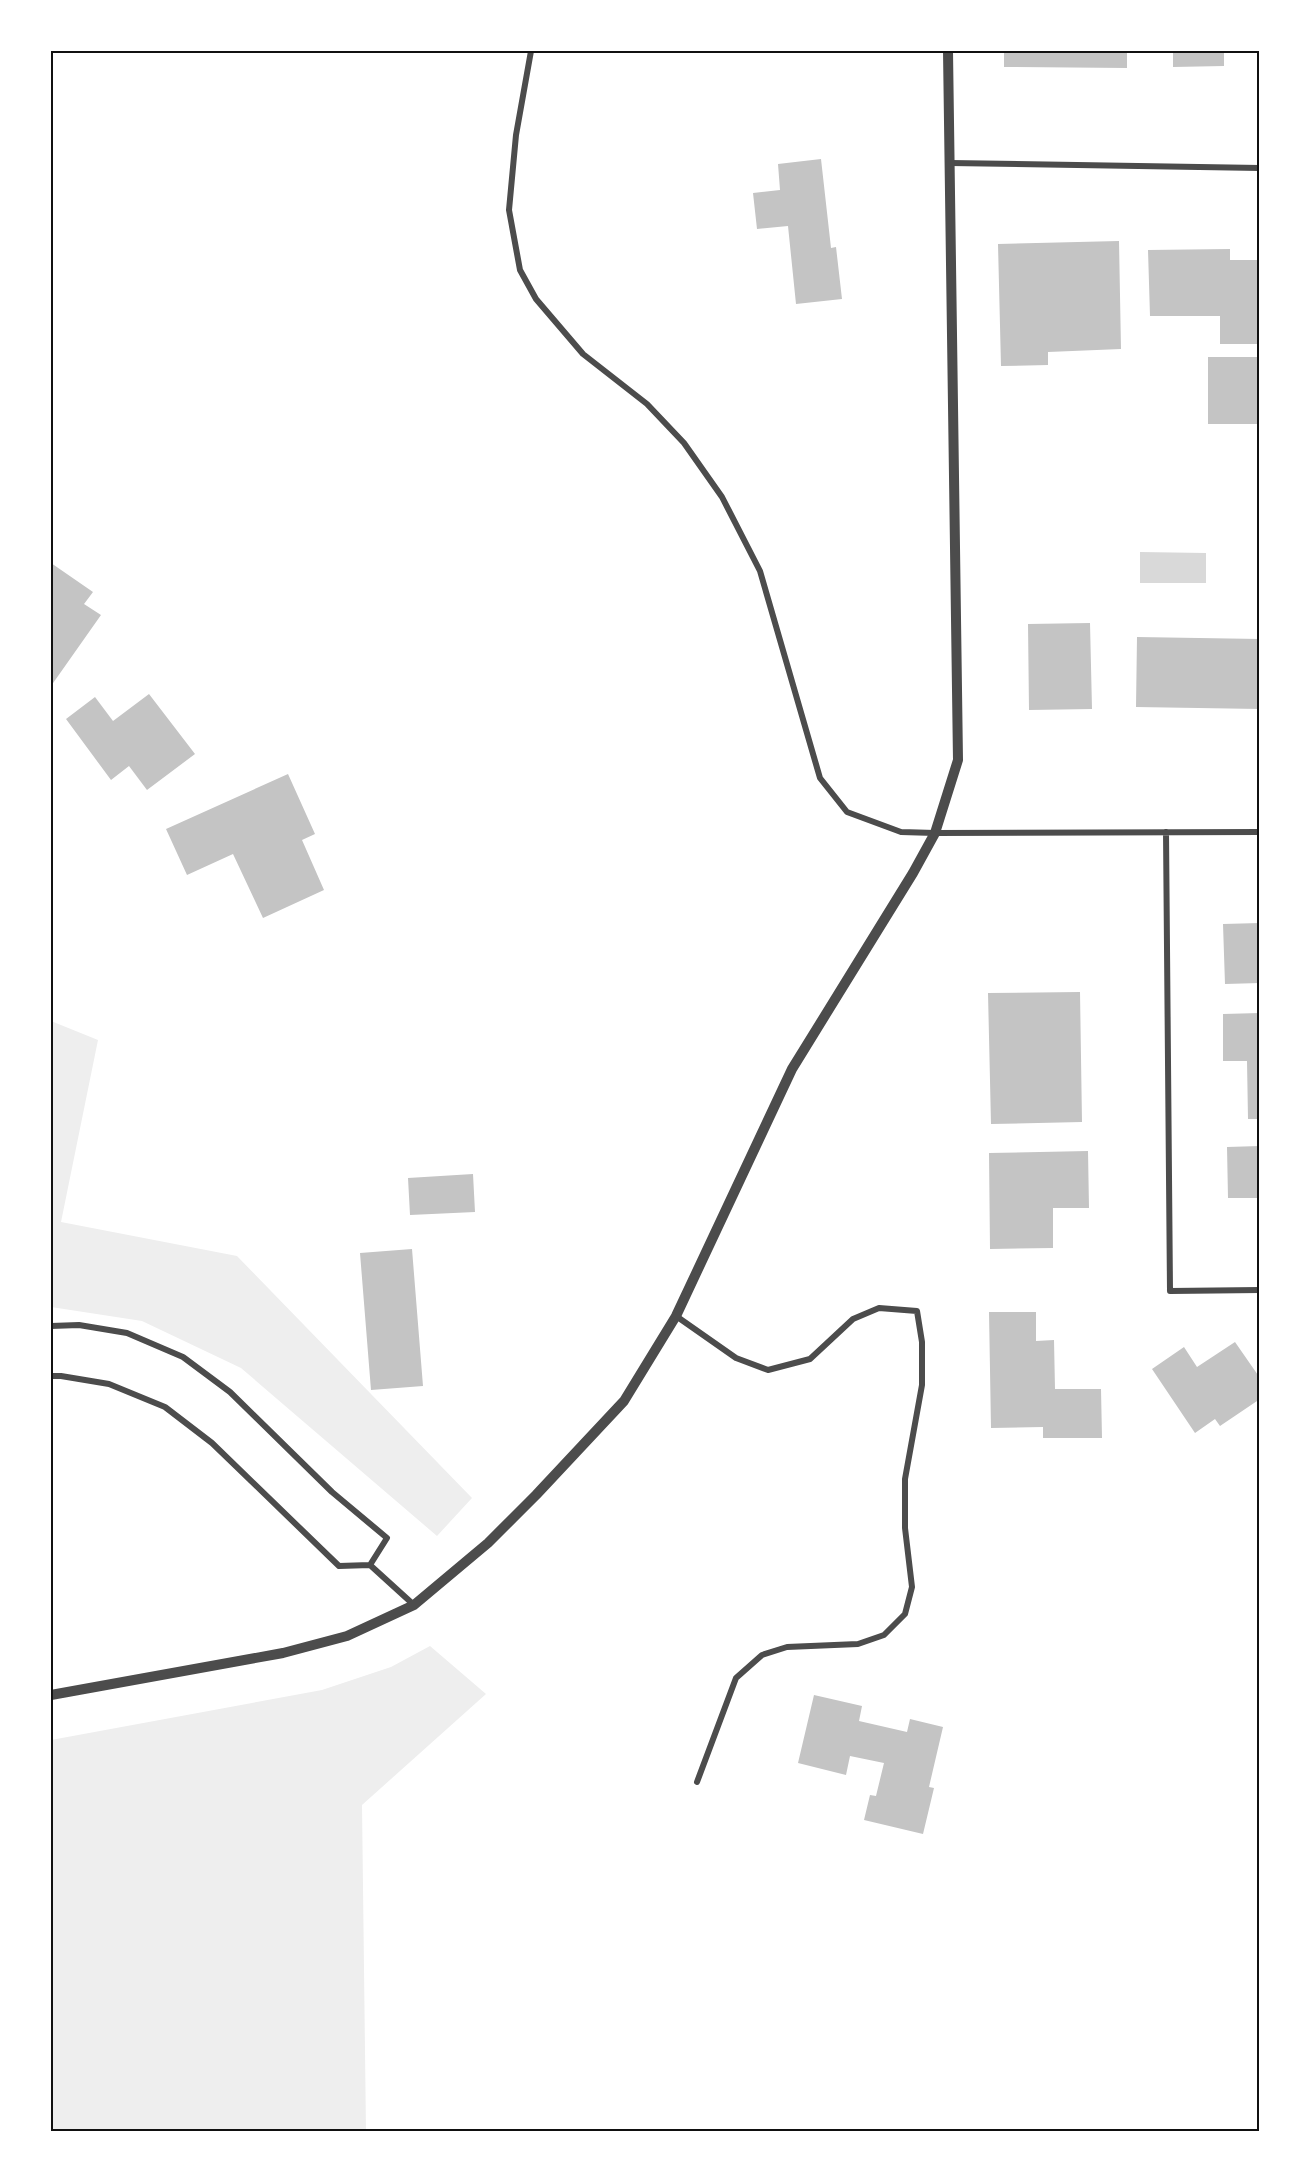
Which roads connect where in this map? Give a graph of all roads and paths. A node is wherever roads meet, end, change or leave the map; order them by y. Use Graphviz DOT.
graph roads {
  1 [pos="531,51"];
  2 [pos="948,51"];
  3 [pos="950,163"];
  4 [pos="1260,168"];
  5 [pos="1166,832"];
  6 [pos="1260,832"];
  7 [pos="935,833"];
  8 [pos="1260,1290"];
  9 [pos="676,1316"];
  10 [pos="51,1326"];
  11 [pos="51,1376"];
  12 [pos="370,1565"];
  13 [pos="414,1605"];
  14 [pos="51,1695"];
  15 [pos="697,1782"];
  1 -- 7 [label="street"];
  2 -- 3 [label="street"];
  3 -- 4 [label="street"];
  3 -- 7 [label="street"];
  5 -- 6 [label="street"];
  5 -- 7 [label="street"];
  5 -- 8 [label="street"];
  7 -- 9 [label="street"];
  9 -- 13 [label="street"];
  9 -- 15 [label="street"];
  10 -- 12 [label="street"];
  11 -- 12 [label="street"];
  12 -- 13 [label="street"];
  13 -- 14 [label="street"];
}
